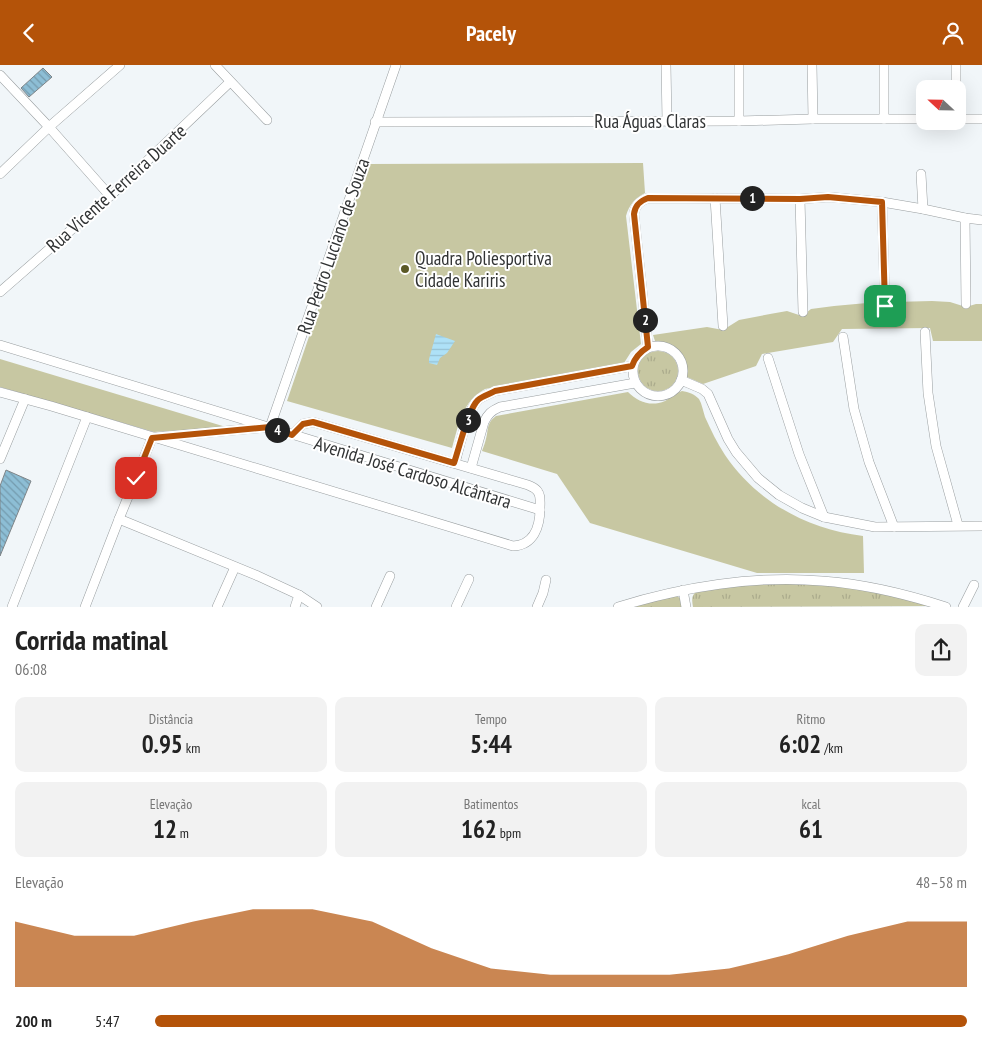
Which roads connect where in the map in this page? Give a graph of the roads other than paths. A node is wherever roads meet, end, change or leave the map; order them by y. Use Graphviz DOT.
graph roads {
  1 [pos="120,65"];
  2 [pos="215,65"];
  3 [pos="396,65"];
  4 [pos="666,65"];
  5 [pos="739,65"];
  6 [pos="812,65"];
  7 [pos="884,65"];
  8 [pos="956,65"];
  9 [pos="0,75"];
  10 [pos="956,80"];
  11 [pos="230,82"];
  12 [pos="813,119"];
  13 [pos="884,119"];
  14 [pos="916,119"];
  15 [pos="966,119"];
  16 [pos="982,119"];
  17 [pos="267,120"];
  18 [pos="667,121"];
  19 [pos="739,121"];
  20 [pos="376,122"];
  21 [pos="49,127"];
  22 [pos="0,174"];
  23 [pos="921,174"];
  24 [pos="110,195"];
  25 [pos="715,198"];
  26 [pos="800,199"];
  27 [pos="882,202"];
  28 [pos="923,209"];
  29 [pos="965,218"];
  30 [pos="982,220"];
  31 [pos="0,292"];
  32 [pos="966,304"];
  33 [pos="885,306"];
  34 [pos="802,313"];
  35 [pos="723,326"];
  36 [pos="925,332"];
  37 [pos="843,337"];
  38 [pos="0,345"];
  39 [pos="648,347"];
  40 [pos="768,358"];
  41 [pos="632,366"];
  42 [pos="682,380"];
  43 [pos="635,383"];
  44 [pos="0,392"];
  45 [pos="25,399"];
  46 [pos="87,417"];
  47 [pos="270,427"];
  48 [pos="292,435"];
  49 [pos="152,438"];
  50 [pos="0,459"];
  51 [pos="454,463"];
  52 [pos="471,468"];
  53 [pos="540,510"];
  54 [pos="824,517"];
  55 [pos="119,519"];
  56 [pos="958,525"];
  57 [pos="982,525"];
  58 [pos="894,527"];
  59 [pos="236,567"];
  60 [pos="390,576"];
  61 [pos="469,579"];
  62 [pos="546,580"];
  63 [pos="974,585"];
  64 [pos="683,590"];
  65 [pos="299,595"];
  66 [pos="12,607"];
  67 [pos="85,607"];
  68 [pos="217,607"];
  69 [pos="294,607"];
  70 [pos="317,607"];
  71 [pos="376,607"];
  72 [pos="456,607"];
  73 [pos="536,607"];
  74 [pos="618,607"];
  75 [pos="686,607"];
  76 [pos="946,607"];
  77 [pos="963,607"];
  1 -- 21 [label="street"];
  2 -- 11 [label="street"];
  3 -- 20 [label="street, Rua Pedro Luciano de Souza"];
  4 -- 18 [label="street"];
  5 -- 19 [label="street"];
  6 -- 12 [label="street"];
  7 -- 13 [label="street"];
  8 -- 10 [label="street"];
  9 -- 21 [label="street"];
  11 -- 17 [label="street"];
  11 -- 24 [label="street, Rua Vicente Ferreira Duarte"];
  12 -- 13 [label="street, Rua Águas Claras"];
  12 -- 19 [label="street, Rua Águas Claras"];
  13 -- 14 [label="street, Rua Águas Claras"];
  15 -- 16 [label="street"];
  18 -- 19 [label="street, Rua Águas Claras"];
  18 -- 20 [label="street, Rua Águas Claras"];
  20 -- 47 [label="street, Rua Pedro Luciano de Souza"];
  21 -- 22 [label="street"];
  21 -- 24 [label="street"];
  23 -- 28 [label="street"];
  24 -- 31 [label="street, Rua Vicente Ferreira Duarte"];
  25 -- 26 [label="street"];
  25 -- 35 [label="street"];
  25 -- 39 [label="street"];
  26 -- 27 [label="street"];
  26 -- 34 [label="street"];
  27 -- 28 [label="street"];
  27 -- 33 [label="street"];
  28 -- 29 [label="street"];
  29 -- 30 [label="street"];
  29 -- 32 [label="street"];
  36 -- 56 [label="street"];
  37 -- 58 [label="street"];
  38 -- 47 [label="street, Avenida José Cardoso Alcântara"];
  39 -- 41 [label="street"];
  39 -- 42 [label="street"];
  40 -- 54 [label="street"];
  41 -- 43 [label="street"];
  41 -- 51 [label="street"];
  42 -- 43 [label="street"];
  42 -- 54 [label="street"];
  43 -- 52 [label="street"];
  44 -- 45 [label="street"];
  45 -- 46 [label="street"];
  45 -- 50 [label="street"];
  46 -- 49 [label="street"];
  46 -- 66 [label="street"];
  47 -- 48 [label="street, Avenida José Cardoso Alcântara"];
  47 -- 49 [label="street"];
  48 -- 51 [label="street"];
  48 -- 53 [label="street, Avenida José Cardoso Alcântara"];
  49 -- 53 [label="street"];
  49 -- 55 [label="street"];
  51 -- 52 [label="street"];
  52 -- 53 [label="street"];
  54 -- 58 [label="street"];
  55 -- 59 [label="street"];
  55 -- 67 [label="street"];
  56 -- 57 [label="street"];
  56 -- 58 [label="street"];
  59 -- 65 [label="street"];
  59 -- 68 [label="street"];
  60 -- 71 [label="street"];
  61 -- 72 [label="street"];
  62 -- 73 [label="street"];
  63 -- 77 [label="street"];
  64 -- 74 [label="street"];
  64 -- 75 [label="street"];
  64 -- 76 [label="street"];
  65 -- 69 [label="street"];
  65 -- 70 [label="street"];
}
